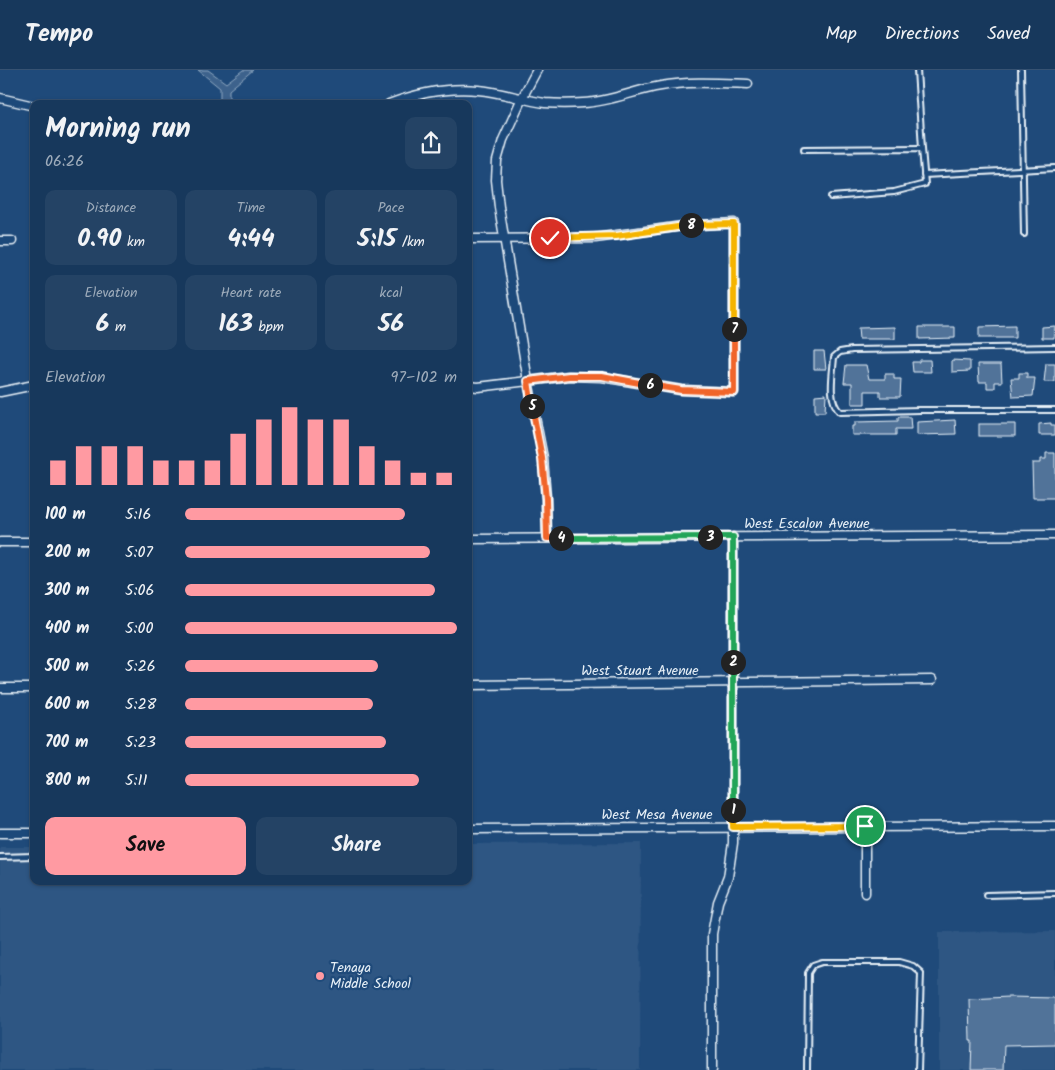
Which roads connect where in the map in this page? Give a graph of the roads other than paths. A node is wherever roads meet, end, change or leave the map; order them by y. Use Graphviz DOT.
graph roads {
  1 [pos="537,70"];
  2 [pos="917,70"];
  3 [pos="1021,70"];
  4 [pos="748,84"];
  5 [pos="0,98"];
  6 [pos="522,98"];
  7 [pos="400,100"];
  8 [pos="30,105"];
  9 [pos="922,148"];
  10 [pos="804,149"];
  11 [pos="1055,168"];
  12 [pos="1023,170"];
  13 [pos="924,175"];
  14 [pos="831,197"];
  15 [pos="1024,234"];
  16 [pos="472,239"];
  17 [pos="504,239"];
  18 [pos="0,241"];
  19 [pos="12,241"];
  20 [pos="1055,347"];
  21 [pos="528,381"];
  22 [pos="30,386"];
  23 [pos="472,386"];
  24 [pos="0,392"];
  25 [pos="1055,410"];
  26 [pos="1055,535"];
  27 [pos="733,537"];
  28 [pos="547,538"];
  29 [pos="472,539"];
  30 [pos="0,542"];
  31 [pos="30,542"];
  32 [pos="932,680"];
  33 [pos="733,683"];
  34 [pos="472,685"];
  35 [pos="0,688"];
  36 [pos="30,688"];
  37 [pos="865,826"];
  38 [pos="1055,826"];
  39 [pos="733,827"];
  40 [pos="472,829"];
  41 [pos="0,833"];
  42 [pos="30,833"];
  43 [pos="30,856"];
  44 [pos="0,857"];
  45 [pos="865,893"];
  46 [pos="1055,893"];
  47 [pos="986,894"];
  48 [pos="712,1070"];
  49 [pos="807,1070"];
  50 [pos="918,1070"];
  1 -- 6 [label="street"];
  2 -- 9 [label="lane"];
  3 -- 12 [label="lane"];
  4 -- 6 [label="street"];
  5 -- 8 [label="street"];
  6 -- 7 [label="street"];
  6 -- 17 [label="street"];
  9 -- 10 [label="lane"];
  9 -- 13 [label="lane"];
  11 -- 12 [label="lane"];
  12 -- 13 [label="lane"];
  12 -- 15 [label="lane"];
  13 -- 14 [label="lane"];
  16 -- 17 [label="street"];
  17 -- 21 [label="street"];
  17 -- 21 [label="street"];
  18 -- 19 [label="street"];
  20 -- 25 [label="lane"];
  21 -- 23 [label="street"];
  21 -- 28 [label="street"];
  22 -- 24 [label="street"];
  26 -- 27 [label="street, West Escalon Avenue"];
  27 -- 28 [label="street, West Escalon Avenue"];
  27 -- 33 [label="street"];
  28 -- 29 [label="street, West Escalon Avenue"];
  30 -- 31 [label="street"];
  32 -- 33 [label="street, West Stuart Avenue"];
  33 -- 34 [label="street, West Stuart Avenue"];
  33 -- 39 [label="street"];
  35 -- 36 [label="street"];
  37 -- 38 [label="street, West Mesa Avenue"];
  37 -- 39 [label="street, West Mesa Avenue"];
  37 -- 45 [label="street"];
  39 -- 40 [label="street, West Mesa Avenue"];
  39 -- 48 [label="street"];
  41 -- 42 [label="street"];
  43 -- 44 [label="lane"];
  46 -- 47 [label="lane"];
  49 -- 50 [label="lane"];
}
